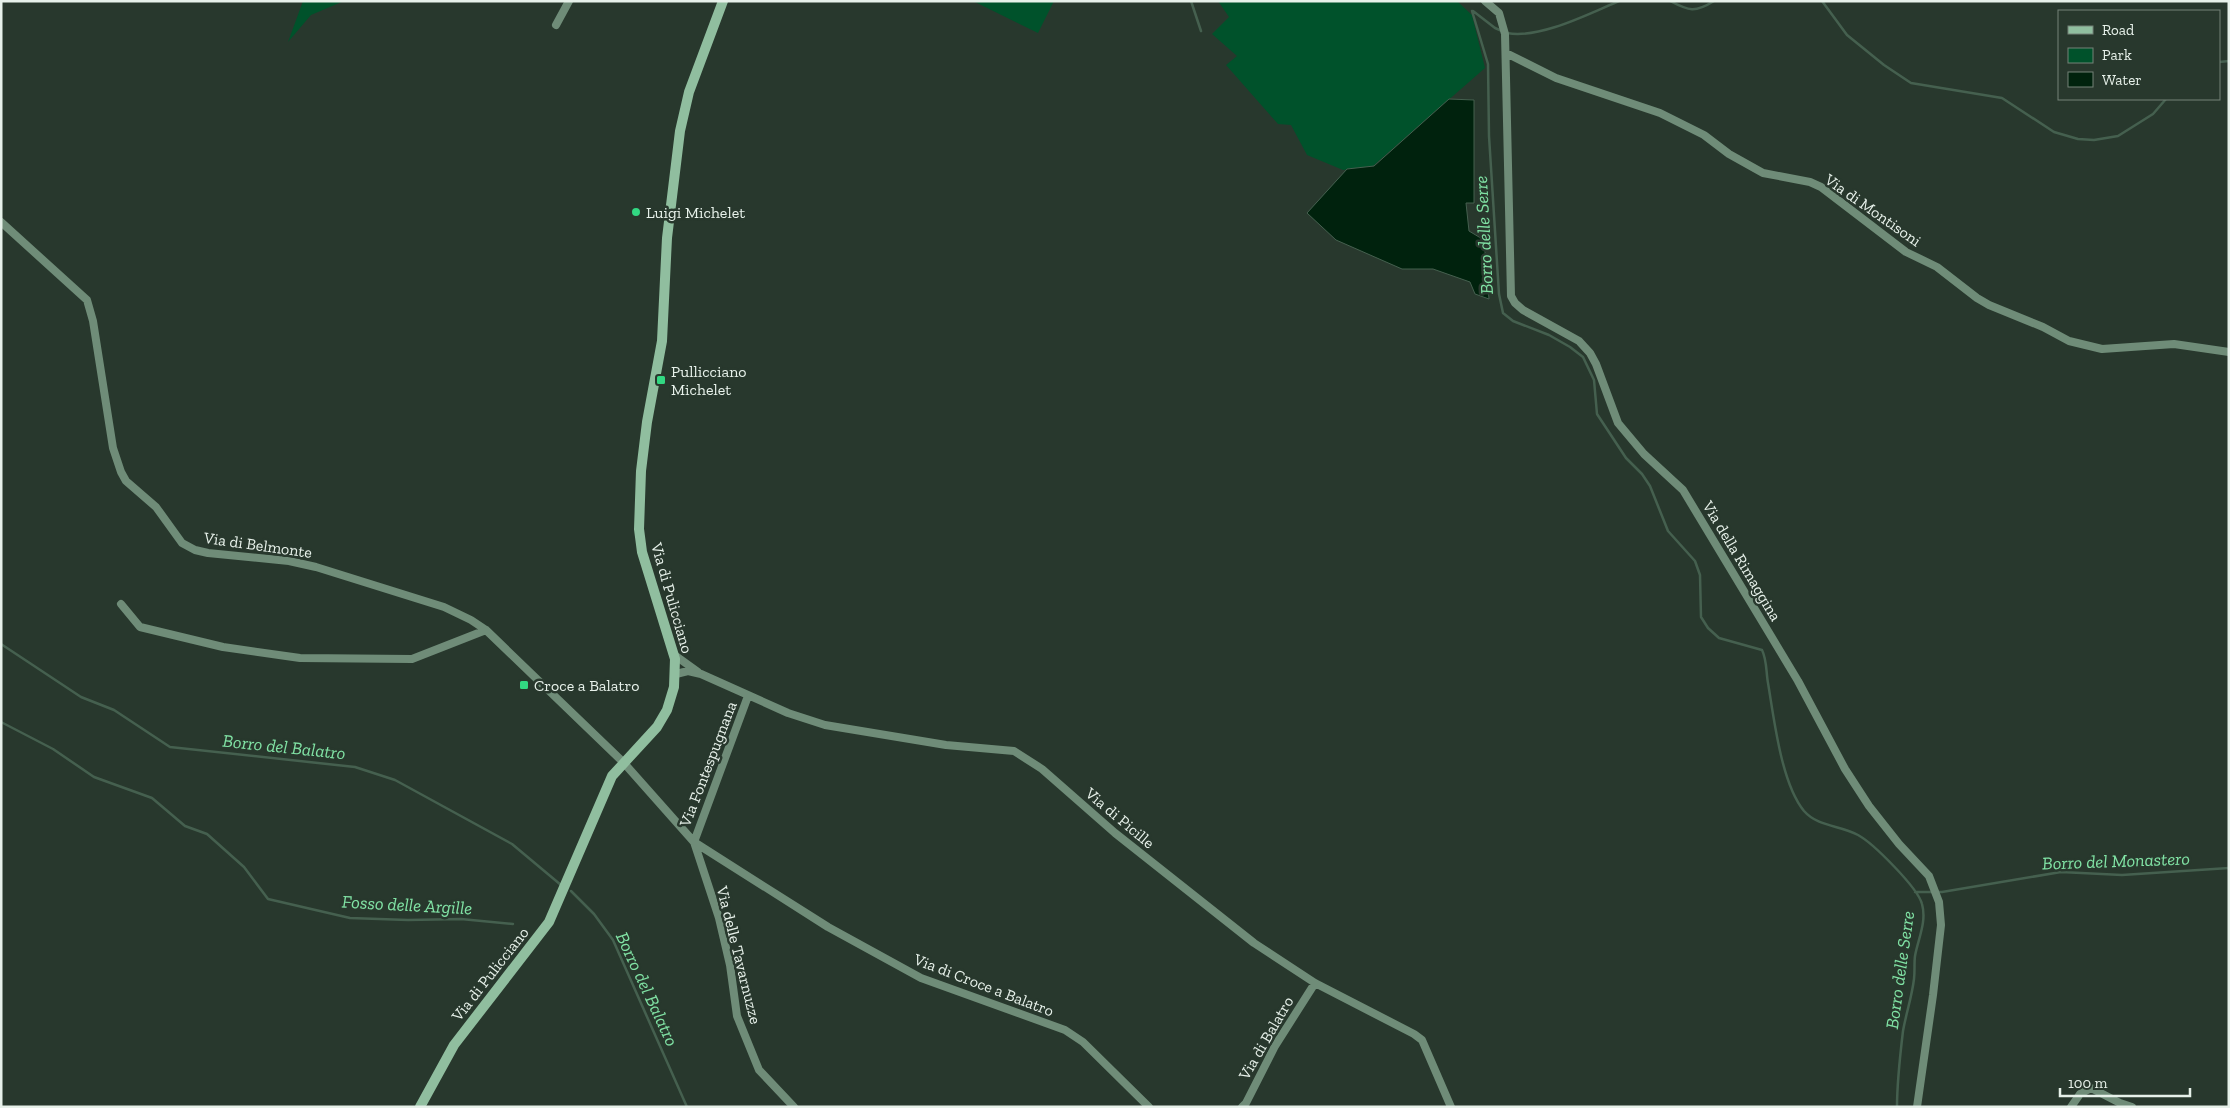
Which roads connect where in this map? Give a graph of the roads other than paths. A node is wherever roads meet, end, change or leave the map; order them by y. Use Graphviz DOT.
graph roads {
  1 [pos="569,1"];
  2 [pos="718,1"];
  3 [pos="1485,1"];
  4 [pos="723,2"];
  5 [pos="556,25"];
  6 [pos="1506,53"];
  7 [pos="1,222"];
  8 [pos="2229,352"];
  9 [pos="121,604"];
  10 [pos="486,630"];
  11 [pos="673,654"];
  12 [pos="676,674"];
  13 [pos="701,674"];
  14 [pos="748,696"];
  15 [pos="624,763"];
  16 [pos="694,842"];
  17 [pos="1315,984"];
  18 [pos="420,1107"];
  19 [pos="794,1107"];
  20 [pos="1149,1107"];
  21 [pos="1242,1107"];
  22 [pos="1451,1107"];
  23 [pos="1917,1107"];
  24 [pos="2072,1107"];
  25 [pos="2132,1107"];
  1 -- 5 [label="street"];
  2 -- 4 [label="street"];
  3 -- 6 [label="street"];
  4 -- 11 [label="street, Via di Pulicciano"];
  6 -- 8 [label="street, Via di Montisoni"];
  6 -- 23 [label="street, Via della Rimaggina"];
  7 -- 10 [label="street, Via di Belmonte"];
  9 -- 10 [label="street"];
  10 -- 15 [label="street, Via di Belmonte"];
  11 -- 12 [label="street, Via di Pulicciano"];
  11 -- 13 [label="street, Via di Picille"];
  12 -- 13 [label="street, Via di Picille"];
  12 -- 15 [label="street, Via di Pulicciano"];
  13 -- 14 [label="street, Via di Picille"];
  14 -- 16 [label="street, Via Fontespugnana"];
  14 -- 17 [label="street, Via di Picille"];
  15 -- 16 [label="street, Via delle Tavarnuzze"];
  15 -- 18 [label="street, Via di Pulicciano"];
  16 -- 19 [label="street, Via delle Tavarnuzze"];
  16 -- 20 [label="street, Via di Croce a Balatro"];
  17 -- 21 [label="street, Via di Balatro"];
  17 -- 22 [label="street, Via di Picille"];
  24 -- 25 [label="street"];
}
